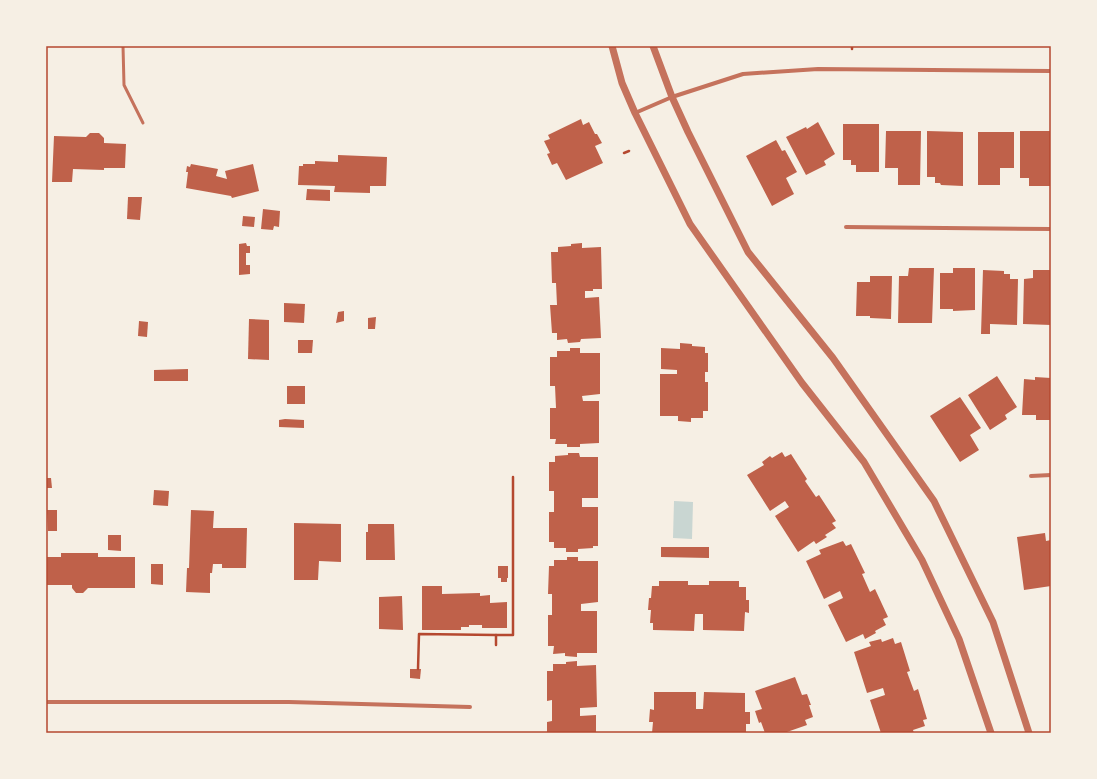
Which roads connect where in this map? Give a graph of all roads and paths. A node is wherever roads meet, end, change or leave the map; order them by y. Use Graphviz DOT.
graph roads {
  1 [pos="123,46"];
  2 [pos="612,46"];
  3 [pos="653,46"];
  4 [pos="1051,71"];
  5 [pos="672,96"];
  6 [pos="635,114"];
  7 [pos="143,122"];
  8 [pos="629,151"];
  9 [pos="624,153"];
  10 [pos="846,227"];
  11 [pos="1051,229"];
  12 [pos="1051,475"];
  13 [pos="513,476"];
  14 [pos="1031,476"];
  15 [pos="496,635"];
  16 [pos="496,645"];
  17 [pos="418,669"];
  18 [pos="46,702"];
  19 [pos="470,707"];
  20 [pos="991,733"];
  21 [pos="1029,733"];
  1 -- 7 [label="lane"];
  2 -- 6 [label="street"];
  3 -- 5 [label="street"];
  4 -- 5 [label="street"];
  5 -- 6 [label="street"];
  5 -- 21 [label="street"];
  6 -- 20 [label="street"];
  8 -- 9 [label="path"];
  10 -- 11 [label="street"];
  12 -- 14 [label="street"];
  13 -- 15 [label="path"];
  15 -- 16 [label="path"];
  15 -- 17 [label="path"];
  18 -- 19 [label="street"];
}
